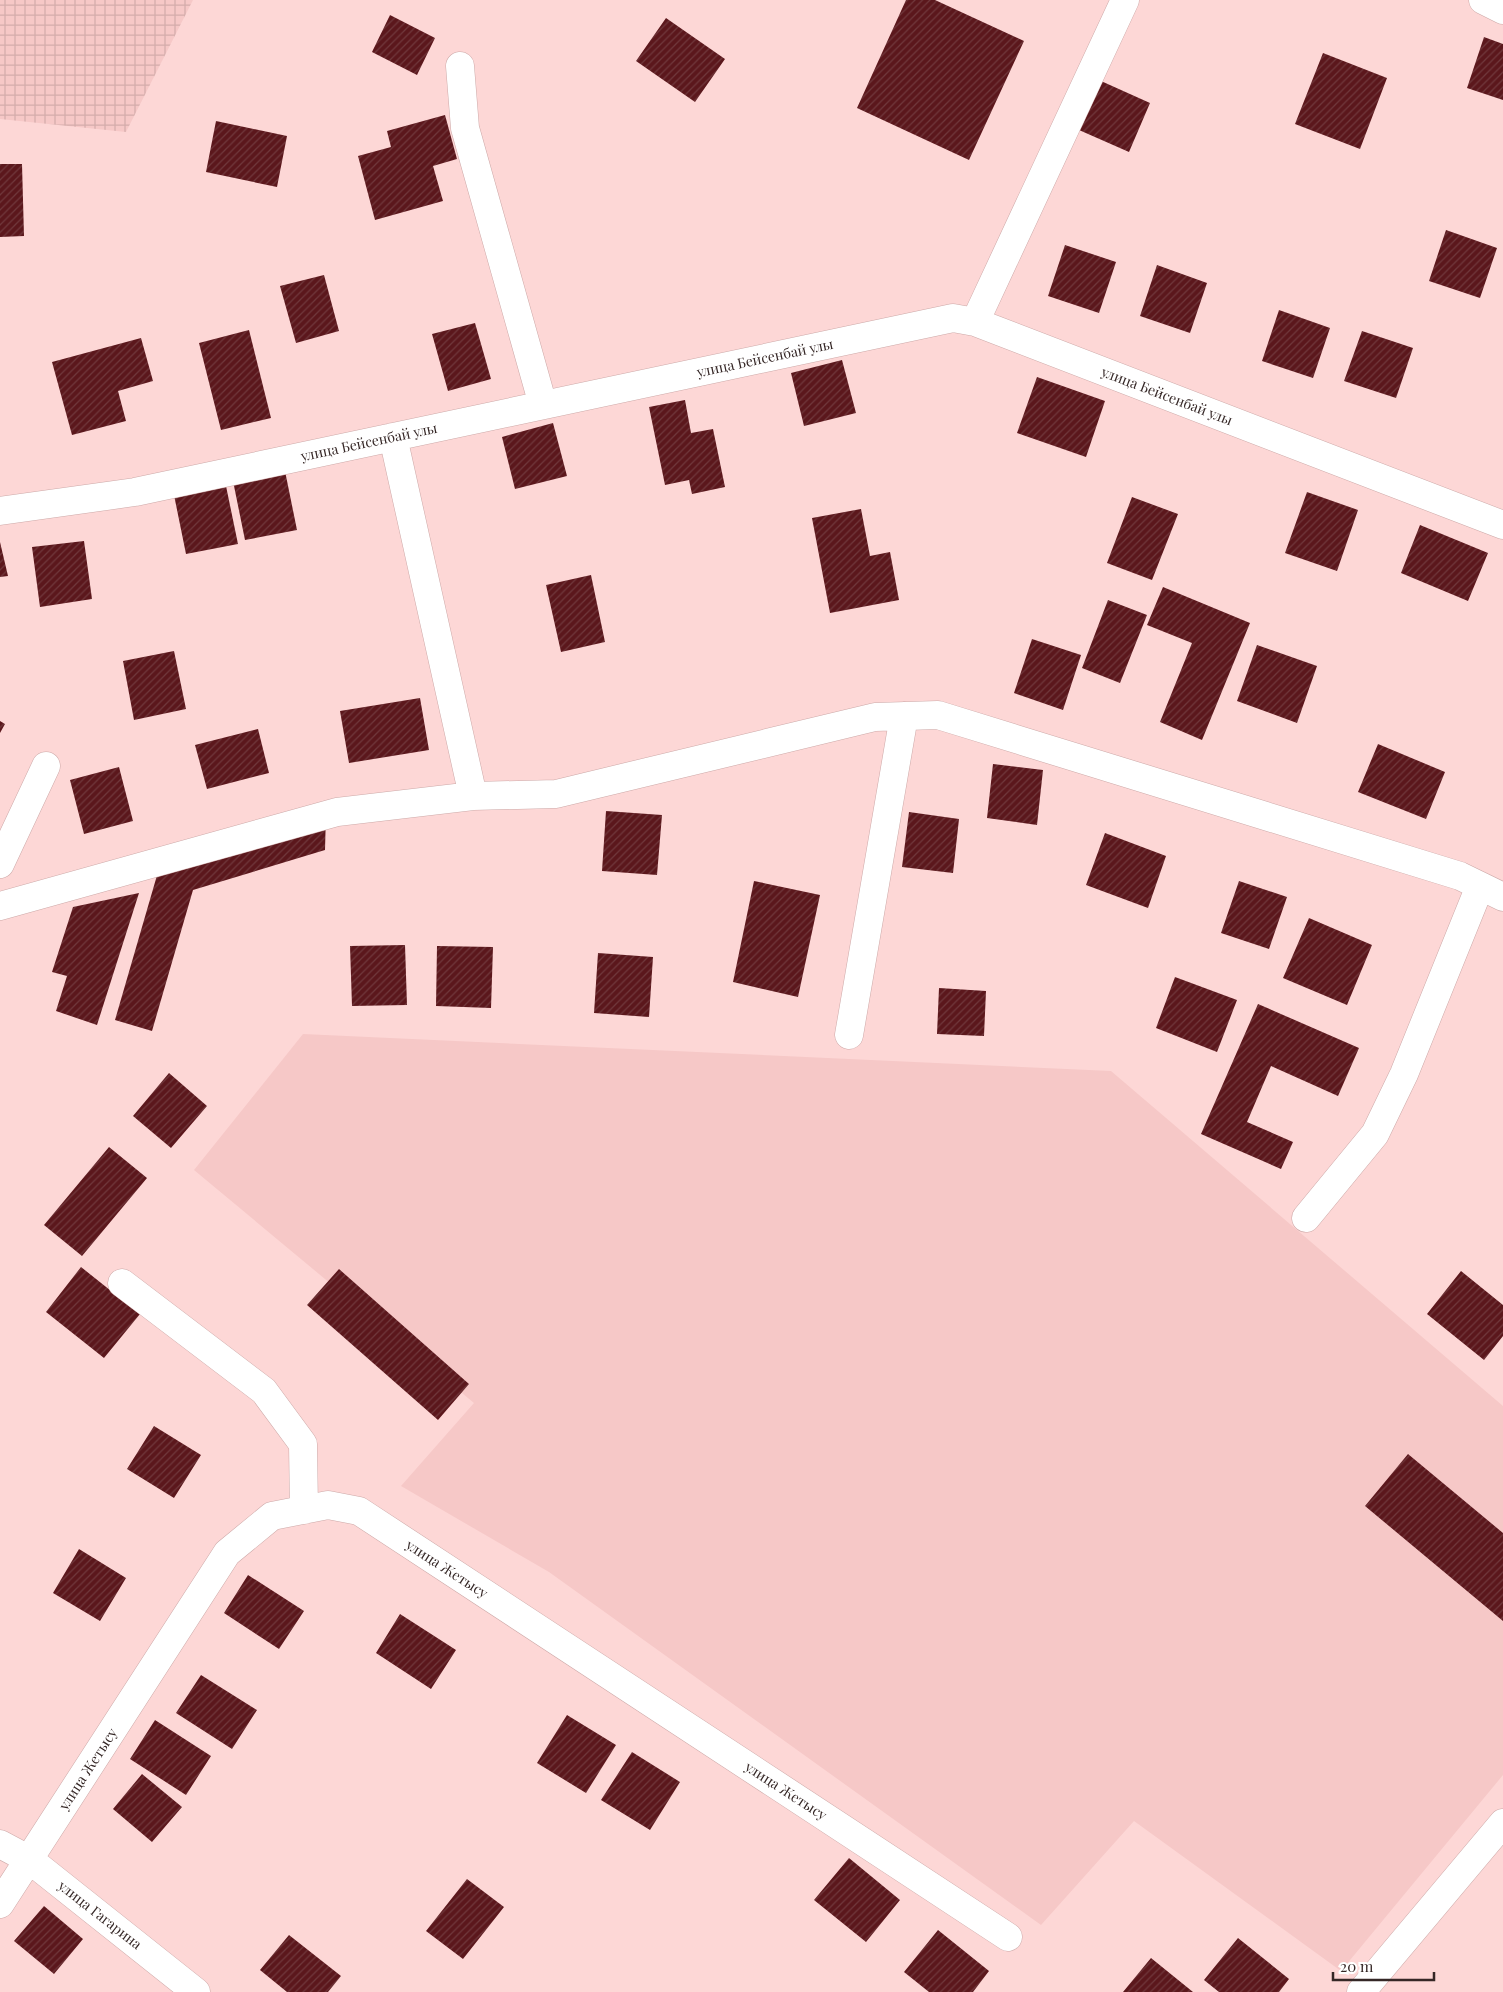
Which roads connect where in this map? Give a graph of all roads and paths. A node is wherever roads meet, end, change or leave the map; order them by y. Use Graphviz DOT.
graph roads {
  1 [pos="1125,0"];
  2 [pos="1483,0"];
  3 [pos="1503,10"];
  4 [pos="460,66"];
  5 [pos="975,322"];
  6 [pos="543,405"];
  7 [pos="393,437"];
  8 [pos="0,511"];
  9 [pos="1503,525"];
  10 [pos="904,716"];
  11 [pos="46,766"];
  12 [pos="473,796"];
  13 [pos="0,864"];
  14 [pos="1492,891"];
  15 [pos="0,906"];
  16 [pos="848,1036"];
  17 [pos="1306,1218"];
  18 [pos="122,1283"];
  19 [pos="304,1510"];
  20 [pos="1503,1823"];
  21 [pos="0,1844"];
  22 [pos="30,1860"];
  23 [pos="0,1904"];
  24 [pos="1008,1937"];
  25 [pos="196,1992"];
  26 [pos="1361,1992"];
  1 -- 5 [label="street"];
  2 -- 3 [label="street"];
  4 -- 6 [label="street"];
  5 -- 6 [label="street, улица Бейсенбай улы"];
  5 -- 9 [label="street, улица Бейсенбай улы"];
  6 -- 7 [label="street, улица Бейсенбай улы"];
  7 -- 8 [label="street, улица Бейсенбай улы"];
  7 -- 12 [label="street"];
  10 -- 12 [label="street"];
  10 -- 14 [label="street"];
  10 -- 16 [label="street"];
  11 -- 13 [label="street"];
  12 -- 15 [label="street"];
  14 -- 17 [label="street"];
  18 -- 19 [label="street"];
  19 -- 22 [label="street, улица Жетысу"];
  19 -- 24 [label="street, улица Жетысу"];
  20 -- 26 [label="street"];
  21 -- 22 [label="street, улица Гагарина"];
  22 -- 23 [label="street, улица Жетысу"];
  22 -- 25 [label="street, улица Гагарина"];
}
